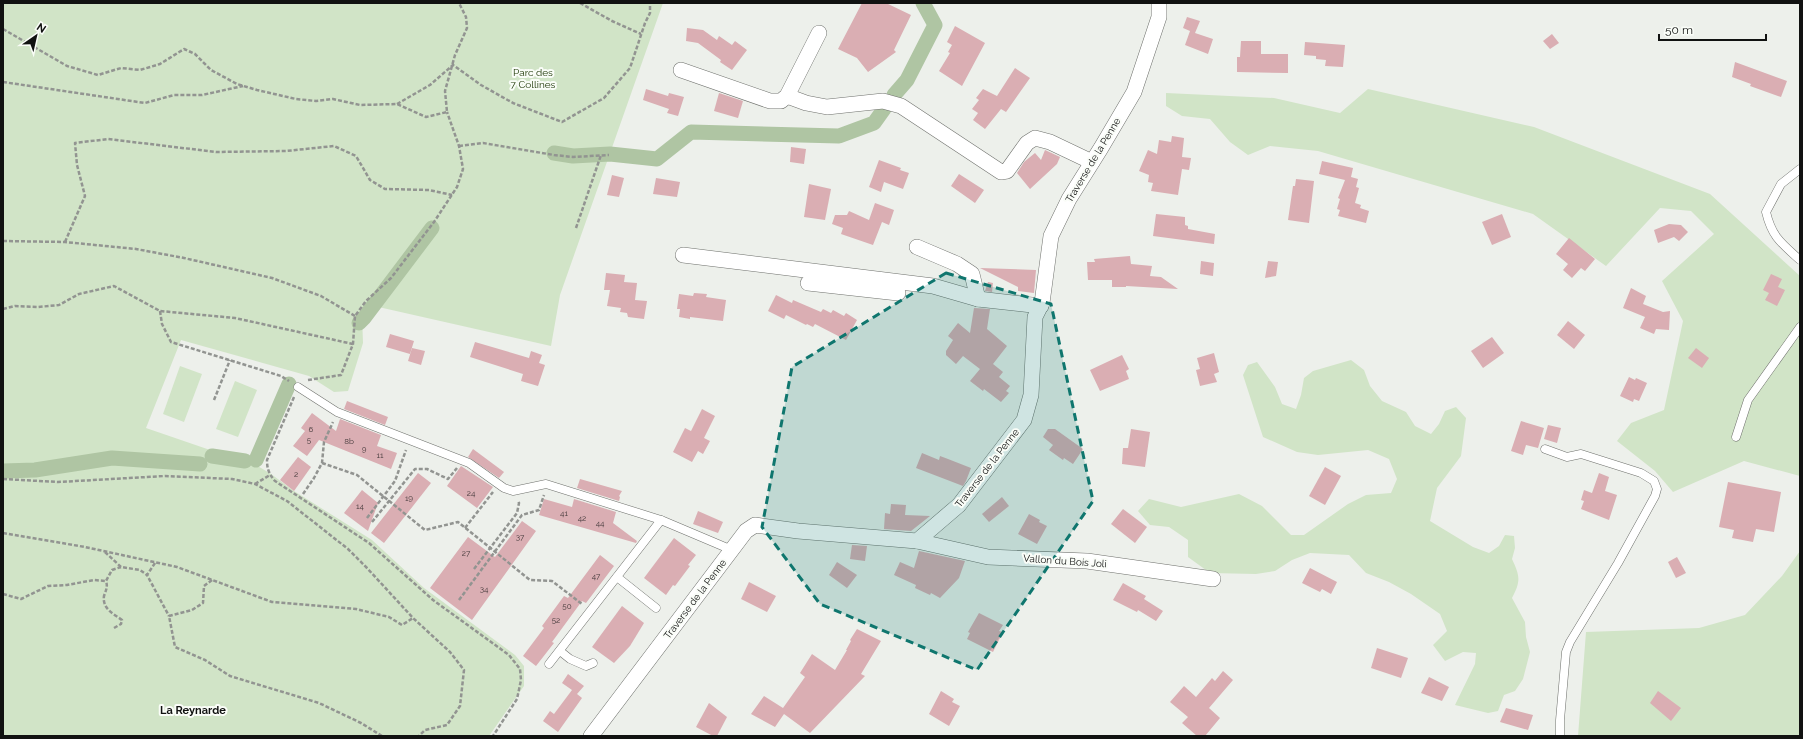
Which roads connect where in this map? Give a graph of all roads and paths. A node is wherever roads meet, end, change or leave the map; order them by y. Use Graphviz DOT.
graph roads {
  1 [pos="459,3"];
  2 [pos="580,3"];
  3 [pos="650,3"];
  4 [pos="1159,3"];
  5 [pos="3,29"];
  6 [pos="819,33"];
  7 [pos="641,34"];
  8 [pos="453,65"];
  9 [pos="681,70"];
  10 [pos="3,82"];
  11 [pos="244,86"];
  12 [pos="787,96"];
  13 [pos="397,104"];
  14 [pos="459,146"];
  15 [pos="601,155"];
  16 [pos="609,155"];
  17 [pos="1092,162"];
  18 [pos="1800,169"];
  19 [pos="452,195"];
  20 [pos="576,228"];
  21 [pos="3,240"];
  22 [pos="64,242"];
  23 [pos="917,247"];
  24 [pos="683,255"];
  25 [pos="1800,260"];
  26 [pos="808,283"];
  27 [pos="978,299"];
  28 [pos="1040,306"];
  29 [pos="3,309"];
  30 [pos="160,311"];
  31 [pos="355,316"];
  32 [pos="1800,327"];
  33 [pos="353,344"];
  34 [pos="230,360"];
  35 [pos="298,388"];
  36 [pos="214,400"];
  37 [pos="336,412"];
  38 [pos="1736,437"];
  39 [pos="410,440"];
  40 [pos="1545,449"];
  41 [pos="462,460"];
  42 [pos="322,463"];
  43 [pos="270,475"];
  44 [pos="3,479"];
  45 [pos="254,484"];
  46 [pos="499,485"];
  47 [pos="547,485"];
  48 [pos="515,491"];
  49 [pos="303,494"];
  50 [pos="384,497"];
  51 [pos="388,501"];
  52 [pos="367,518"];
  53 [pos="661,520"];
  54 [pos="372,522"];
  55 [pos="465,528"];
  56 [pos="3,533"];
  57 [pos="917,541"];
  58 [pos="491,548"];
  59 [pos="732,550"];
  60 [pos="494,551"];
  61 [pos="104,552"];
  62 [pos="156,563"];
  63 [pos="121,567"];
  64 [pos="474,569"];
  65 [pos="147,576"];
  66 [pos="616,577"];
  67 [pos="212,579"];
  68 [pos="1213,579"];
  69 [pos="106,581"];
  70 [pos="3,594"];
  71 [pos="459,600"];
  72 [pos="656,608"];
  73 [pos="590,610"];
  74 [pos="169,616"];
  75 [pos="413,618"];
  76 [pos="114,628"];
  77 [pos="560,650"];
  78 [pos="593,663"];
  79 [pos="549,664"];
  80 [pos="382,736"];
  81 [pos="418,736"];
  82 [pos="591,736"];
  83 [pos="1560,736"];
  1 -- 8 [label="path"];
  2 -- 7 [label="path"];
  3 -- 7 [label="path"];
  4 -- 17 [label="street, Traverse de la Penne"];
  5 -- 11 [label="path"];
  6 -- 12 [label="street"];
  7 -- 8 [label="path"];
  8 -- 13 [label="path"];
  8 -- 13 [label="path"];
  9 -- 12 [label="street"];
  10 -- 11 [label="path"];
  11 -- 13 [label="path"];
  12 -- 17 [label="street"];
  14 -- 15 [label="path"];
  15 -- 16 [label="path"];
  15 -- 20 [label="path"];
  17 -- 28 [label="street, Traverse de la Penne"];
  18 -- 25 [label="lane"];
  19 -- 22 [label="path"];
  21 -- 22 [label="path"];
  22 -- 31 [label="path"];
  23 -- 27 [label="street"];
  24 -- 27 [label="street"];
  26 -- 27 [label="street"];
  27 -- 28 [label="street"];
  28 -- 57 [label="street, Traverse de la Penne"];
  29 -- 30 [label="path"];
  30 -- 33 [label="path"];
  30 -- 34 [label="path"];
  32 -- 38 [label="lane"];
  34 -- 35 [label="path"];
  34 -- 36 [label="path"];
  35 -- 37 [label="lane"];
  37 -- 39 [label="lane"];
  37 -- 42 [label="path"];
  39 -- 41 [label="lane"];
  39 -- 50 [label="path"];
  40 -- 83 [label="lane"];
  41 -- 46 [label="lane"];
  41 -- 51 [label="path"];
  42 -- 49 [label="path"];
  42 -- 50 [label="path"];
  43 -- 45 [label="path"];
  44 -- 45 [label="path"];
  45 -- 75 [label="path"];
  46 -- 48 [label="lane"];
  46 -- 55 [label="path"];
  47 -- 48 [label="lane"];
  47 -- 53 [label="lane"];
  47 -- 60 [label="path"];
  48 -- 58 [label="path"];
  50 -- 51 [label="path"];
  50 -- 52 [label="path"];
  51 -- 54 [label="path"];
  51 -- 55 [label="path"];
  53 -- 59 [label="lane"];
  53 -- 66 [label="lane"];
  55 -- 58 [label="path"];
  56 -- 61 [label="path"];
  57 -- 59 [label="street, Traverse de la Penne"];
  57 -- 68 [label="street, Vallon du Bois Joli"];
  58 -- 60 [label="path"];
  58 -- 64 [label="path"];
  59 -- 82 [label="street, Traverse de la Penne"];
  60 -- 71 [label="path"];
  60 -- 73 [label="path"];
  61 -- 62 [label="path"];
  61 -- 63 [label="path"];
  62 -- 65 [label="path"];
  62 -- 67 [label="path"];
  63 -- 65 [label="path"];
  63 -- 69 [label="path"];
  65 -- 74 [label="path"];
  66 -- 72 [label="lane"];
  66 -- 73 [label="lane"];
  67 -- 74 [label="path"];
  67 -- 75 [label="path"];
  69 -- 70 [label="path"];
  69 -- 76 [label="path"];
  73 -- 77 [label="lane"];
  74 -- 80 [label="path"];
  75 -- 81 [label="path"];
  77 -- 78 [label="lane"];
  77 -- 79 [label="lane"];
}
